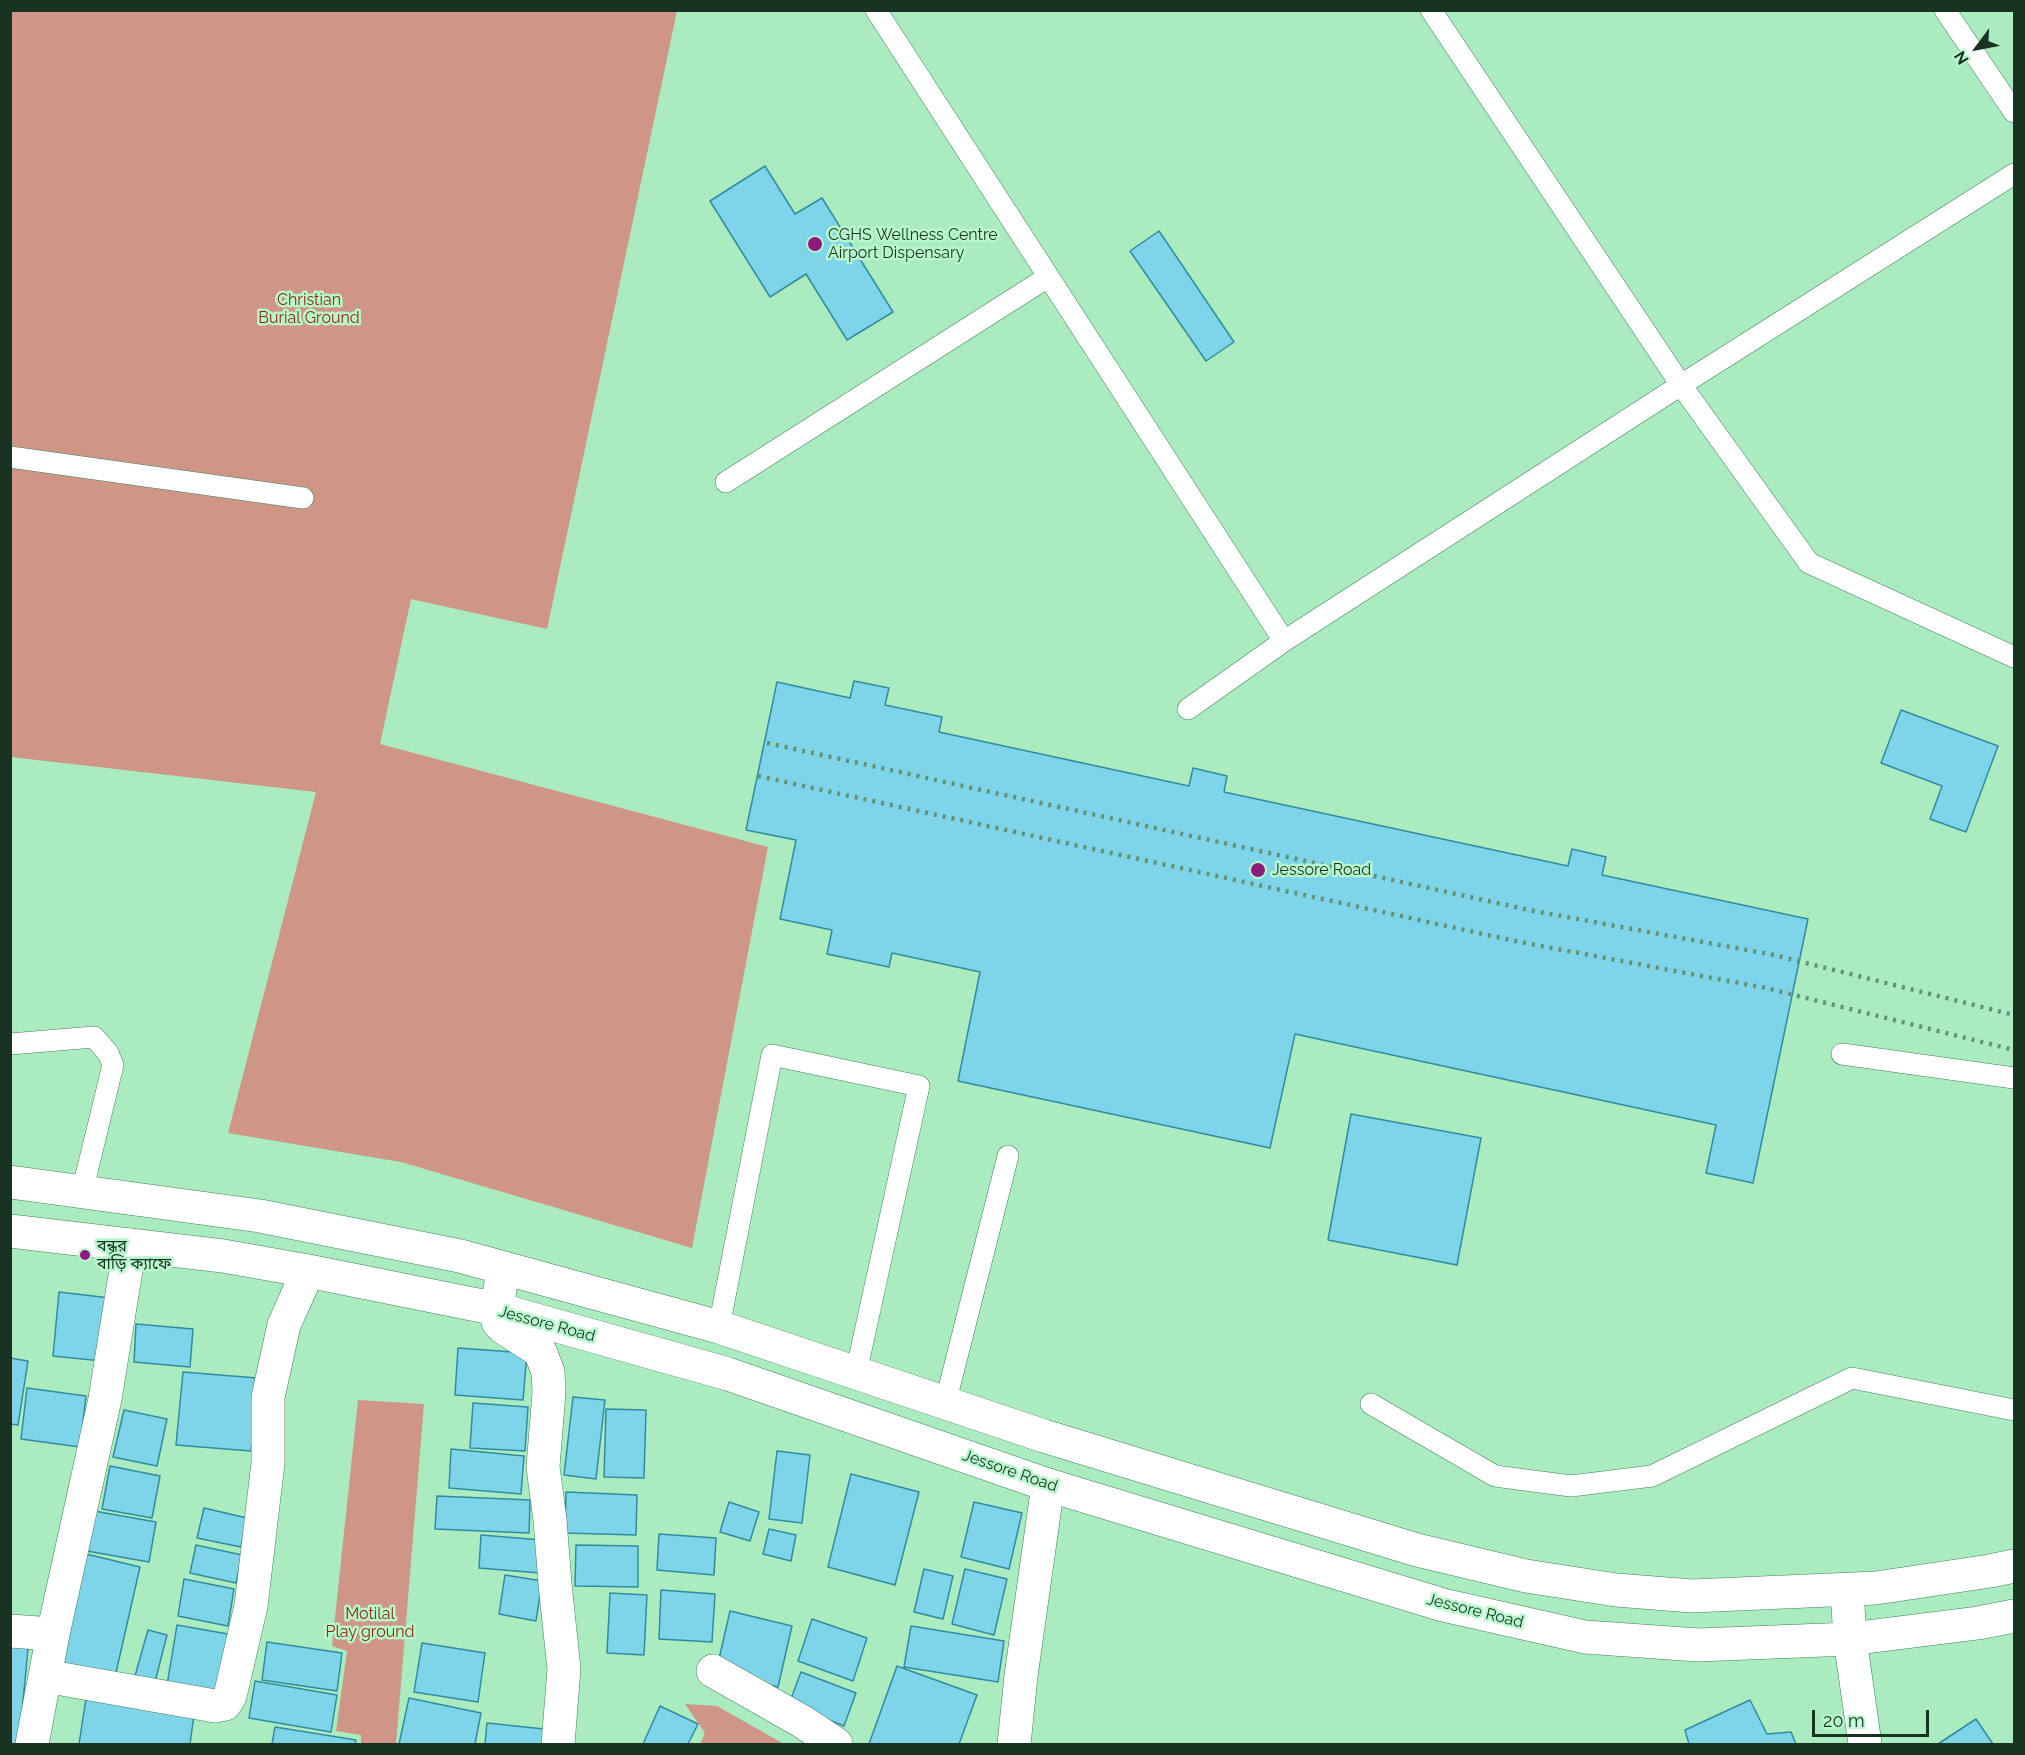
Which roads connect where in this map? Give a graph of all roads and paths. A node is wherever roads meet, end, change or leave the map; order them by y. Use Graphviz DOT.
graph roads {
  1 [pos="876,10"];
  2 [pos="1431,10"];
  3 [pos="1946,10"];
  4 [pos="2014,112"];
  5 [pos="2014,174"];
  6 [pos="1048,277"];
  7 [pos="1681,385"];
  8 [pos="10,457"];
  9 [pos="726,482"];
  10 [pos="303,498"];
  11 [pos="1284,641"];
  12 [pos="2014,657"];
  13 [pos="1188,709"];
  14 [pos="10,1044"];
  15 [pos="1842,1054"];
  16 [pos="2014,1078"];
  17 [pos="1008,1156"];
  18 [pos="10,1182"];
  19 [pos="82,1192"];
  20 [pos="10,1231"];
  21 [pos="130,1245"];
  22 [pos="503,1269"];
  23 [pos="309,1271"];
  24 [pos="497,1309"];
  25 [pos="719,1327"];
  26 [pos="856,1373"];
  27 [pos="945,1404"];
  28 [pos="1371,1404"];
  29 [pos="2014,1410"];
  30 [pos="1048,1485"];
  31 [pos="2014,1566"];
  32 [pos="1846,1590"];
  33 [pos="2014,1616"];
  34 [pos="10,1631"];
  35 [pos="53,1634"];
  36 [pos="1850,1639"];
  37 [pos="713,1671"];
  38 [pos="45,1676"];
  39 [pos="32,1744"];
  40 [pos="558,1744"];
  41 [pos="836,1744"];
  42 [pos="1014,1744"];
  43 [pos="1865,1744"];
  1 -- 6 [label="lane"];
  2 -- 7 [label="lane"];
  3 -- 4 [label="lane"];
  5 -- 7 [label="lane"];
  6 -- 9 [label="lane"];
  6 -- 11 [label="lane"];
  7 -- 11 [label="lane"];
  7 -- 12 [label="lane"];
  8 -- 10 [label="lane"];
  11 -- 13 [label="lane"];
  14 -- 19 [label="lane"];
  15 -- 16 [label="lane"];
  17 -- 27 [label="lane"];
  18 -- 19 [label="main road"];
  19 -- 22 [label="main road"];
  20 -- 21 [label="main road, Jessore Road"];
  21 -- 23 [label="main road, Jessore Road"];
  21 -- 35 [label="main road"];
  22 -- 24 [label="main road"];
  22 -- 25 [label="main road"];
  23 -- 24 [label="main road, Jessore Road"];
  23 -- 38 [label="main road"];
  24 -- 30 [label="main road, Jessore Road"];
  24 -- 40 [label="main road"];
  25 -- 26 [label="main road"];
  25 -- 26 [label="lane"];
  26 -- 27 [label="main road"];
  27 -- 32 [label="main road"];
  28 -- 29 [label="lane"];
  30 -- 36 [label="main road, Jessore Road"];
  30 -- 42 [label="main road"];
  31 -- 32 [label="main road"];
  32 -- 36 [label="main road"];
  33 -- 36 [label="main road, Jessore Road"];
  34 -- 35 [label="main road"];
  35 -- 38 [label="main road"];
  36 -- 43 [label="main road"];
  37 -- 41 [label="main road"];
  38 -- 39 [label="main road"];
}
